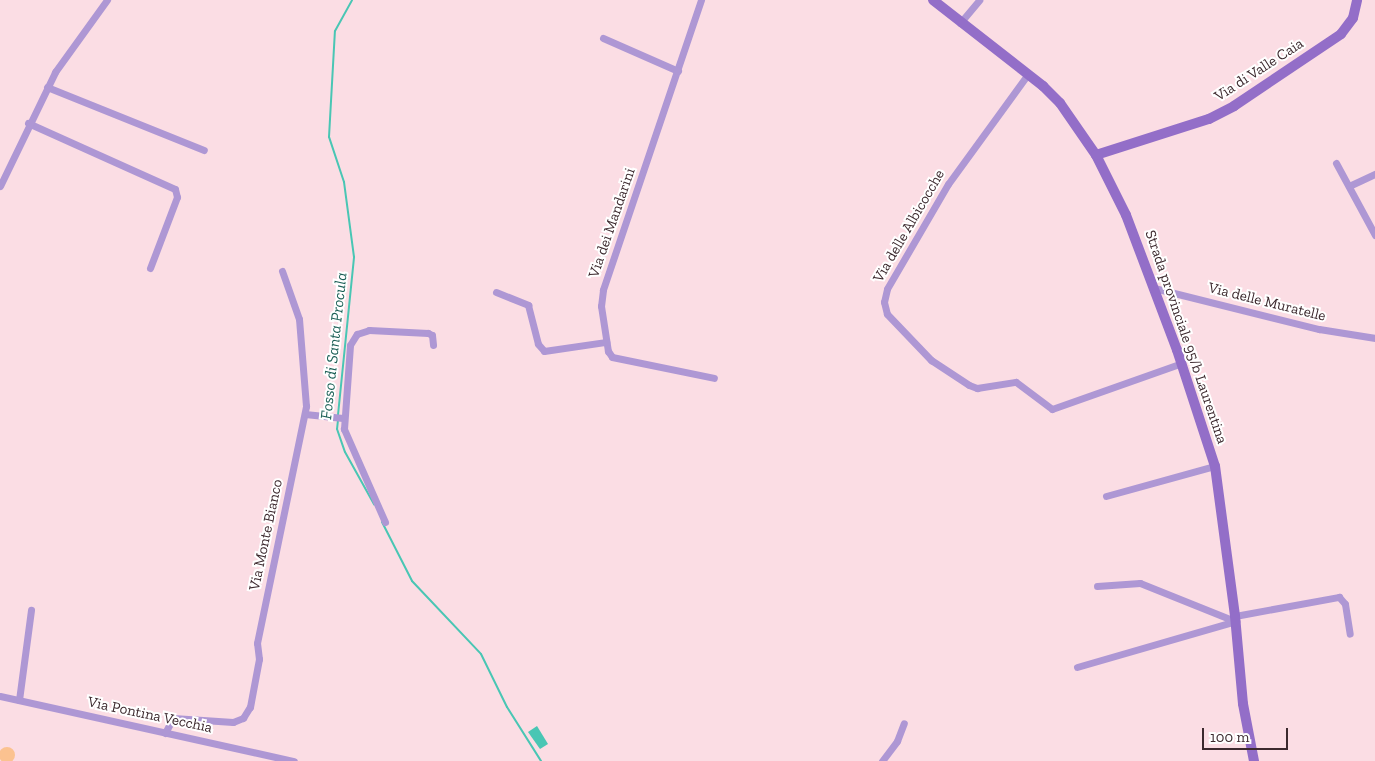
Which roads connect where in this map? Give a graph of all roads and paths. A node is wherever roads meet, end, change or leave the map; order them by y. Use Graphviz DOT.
graph roads {
  1 [pos="107,0"];
  2 [pos="701,0"];
  3 [pos="933,0"];
  4 [pos="979,0"];
  5 [pos="1357,0"];
  6 [pos="960,22"];
  7 [pos="603,38"];
  8 [pos="678,71"];
  9 [pos="1028,74"];
  10 [pos="47,87"];
  11 [pos="28,123"];
  12 [pos="204,150"];
  13 [pos="1096,155"];
  14 [pos="1336,163"];
  15 [pos="1375,174"];
  16 [pos="0,186"];
  17 [pos="1349,186"];
  18 [pos="1375,235"];
  19 [pos="150,268"];
  20 [pos="282,271"];
  21 [pos="1154,288"];
  22 [pos="496,292"];
  23 [pos="1375,338"];
  24 [pos="606,342"];
  25 [pos="433,345"];
  26 [pos="1182,364"];
  27 [pos="714,378"];
  28 [pos="305,414"];
  29 [pos="343,418"];
  30 [pos="1215,466"];
  31 [pos="1106,496"];
  32 [pos="385,522"];
  33 [pos="1097,586"];
  34 [pos="31,610"];
  35 [pos="1236,619"];
  36 [pos="1350,634"];
  37 [pos="1077,667"];
  38 [pos="0,696"];
  39 [pos="19,700"];
  40 [pos="904,723"];
  41 [pos="165,733"];
  42 [pos="294,761"];
  43 [pos="882,761"];
  44 [pos="1254,761"];
  1 -- 10 [label="street"];
  2 -- 8 [label="street, Via dei Mandarini"];
  3 -- 6 [label="main road, Strada provinciale 95/b Laurentina"];
  4 -- 6 [label="street"];
  5 -- 13 [label="main road, Via di Valle Caia"];
  6 -- 9 [label="main road, Strada provinciale 95/b Laurentina"];
  7 -- 8 [label="street"];
  8 -- 24 [label="street, Via dei Mandarini"];
  9 -- 13 [label="main road, Strada provinciale 95/b Laurentina"];
  9 -- 26 [label="street, Via delle Albicocche"];
  10 -- 11 [label="street"];
  10 -- 12 [label="street"];
  11 -- 16 [label="street"];
  11 -- 19 [label="street"];
  13 -- 21 [label="main road, Strada provinciale 95/b Laurentina"];
  14 -- 17 [label="street"];
  15 -- 17 [label="street"];
  17 -- 18 [label="street"];
  20 -- 28 [label="street, Via Monte Bianco"];
  21 -- 23 [label="street, Via delle Muratelle"];
  21 -- 26 [label="main road, Strada provinciale 95/b Laurentina"];
  22 -- 24 [label="street"];
  24 -- 27 [label="street"];
  25 -- 29 [label="street"];
  26 -- 30 [label="main road, Strada provinciale 95/b Laurentina"];
  28 -- 29 [label="street"];
  28 -- 41 [label="street, Via Monte Bianco"];
  29 -- 32 [label="street"];
  30 -- 31 [label="street"];
  30 -- 35 [label="main road, Strada provinciale 95/b Laurentina"];
  33 -- 35 [label="street"];
  34 -- 39 [label="street"];
  35 -- 36 [label="street"];
  35 -- 37 [label="street"];
  35 -- 44 [label="main road, Strada provinciale 95/b Laurentina"];
  38 -- 39 [label="street, Via Pontina Vecchia"];
  39 -- 41 [label="street, Via Pontina Vecchia"];
  40 -- 43 [label="street"];
  41 -- 42 [label="street, Via Pontina Vecchia"];
}
